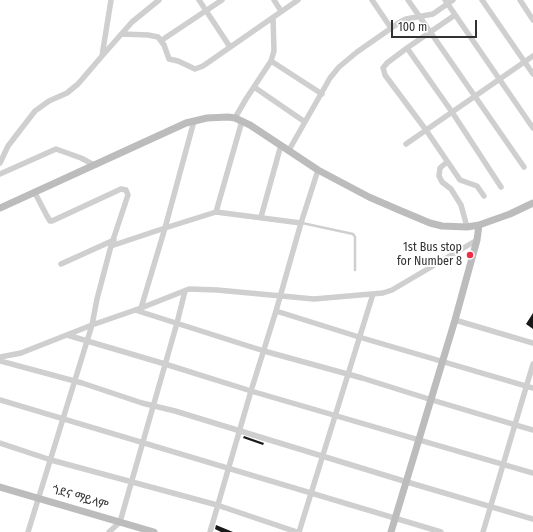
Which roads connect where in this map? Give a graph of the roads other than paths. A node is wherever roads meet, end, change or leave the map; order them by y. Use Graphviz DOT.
graph roads {
  1 [pos="111,0"];
  2 [pos="158,0"];
  3 [pos="199,0"];
  4 [pos="222,0"];
  5 [pos="274,0"];
  6 [pos="298,0"];
  7 [pos="372,0"];
  8 [pos="408,0"];
  9 [pos="453,0"];
  10 [pos="482,0"];
  11 [pos="520,0"];
  12 [pos="446,2"];
  13 [pos="206,11"];
  14 [pos="281,12"];
  15 [pos="455,15"];
  16 [pos="420,17"];
  17 [pos="273,18"];
  18 [pos="533,20"];
  19 [pos="391,28"];
  20 [pos="430,31"];
  21 [pos="122,34"];
  22 [pos="162,40"];
  23 [pos="230,47"];
  24 [pos="407,48"];
  25 [pos="102,56"];
  26 [pos="533,56"];
  27 [pos="271,61"];
  28 [pos="524,62"];
  29 [pos="533,74"];
  30 [pos="499,79"];
  31 [pos="254,87"];
  32 [pos="322,94"];
  33 [pos="475,96"];
  34 [pos="452,112"];
  35 [pos="238,120"];
  36 [pos="194,121"];
  37 [pos="306,122"];
  38 [pos="533,128"];
  39 [pos="426,130"];
  40 [pos="406,144"];
  41 [pos="281,145"];
  42 [pos="289,150"];
  43 [pos="447,162"];
  44 [pos="0,163"];
  45 [pos="94,165"];
  46 [pos="524,168"];
  47 [pos="318,170"];
  48 [pos="0,174"];
  49 [pos="500,187"];
  50 [pos="35,193"];
  51 [pos="484,196"];
  52 [pos="533,203"];
  53 [pos="0,208"];
  54 [pos="216,212"];
  55 [pos="261,217"];
  56 [pos="301,223"];
  57 [pos="479,225"];
  58 [pos="467,227"];
  59 [pos="165,228"];
  60 [pos="114,240"];
  61 [pos="477,240"];
  62 [pos="111,246"];
  63 [pos="61,264"];
  64 [pos="355,270"];
  65 [pos="185,291"];
  66 [pos="373,294"];
  67 [pos="281,296"];
  68 [pos="140,308"];
  69 [pos="134,310"];
  70 [pos="276,311"];
  71 [pos="455,320"];
  72 [pos="177,323"];
  73 [pos="92,325"];
  74 [pos="66,335"];
  75 [pos="359,337"];
  76 [pos="87,341"];
  77 [pos="533,343"];
  78 [pos="264,351"];
  79 [pos="0,357"];
  80 [pos="0,361"];
  81 [pos="443,361"];
  82 [pos="165,364"];
  83 [pos="533,364"];
  84 [pos="348,374"];
  85 [pos="75,382"];
  86 [pos="527,386"];
  87 [pos="533,388"];
  88 [pos="251,392"];
  89 [pos="0,400"];
  90 [pos="432,400"];
  91 [pos="153,405"];
  92 [pos="335,416"];
  93 [pos="63,420"];
  94 [pos="515,425"];
  95 [pos="240,430"];
  96 [pos="533,430"];
  97 [pos="420,440"];
  98 [pos="0,443"];
  99 [pos="143,444"];
  100 [pos="323,456"];
  101 [pos="51,460"];
  102 [pos="503,464"];
  103 [pos="228,468"];
  104 [pos="533,473"];
  105 [pos="132,482"];
  106 [pos="407,482"];
  107 [pos="0,487"];
  108 [pos="312,494"];
  109 [pos="39,498"];
  110 [pos="217,505"];
  111 [pos="490,507"];
  112 [pos="396,518"];
  113 [pos="533,519"];
  114 [pos="120,522"];
  115 [pos="28,532"];
  116 [pos="109,532"];
  117 [pos="154,532"];
  118 [pos="210,532"];
  119 [pos="298,532"];
  120 [pos="391,532"];
  121 [pos="441,532"];
  122 [pos="483,532"];
  1 -- 25 [label="street"];
  2 -- 21 [label="street"];
  3 -- 13 [label="street"];
  4 -- 13 [label="street"];
  5 -- 14 [label="street"];
  6 -- 14 [label="street"];
  7 -- 19 [label="street"];
  8 -- 16 [label="street"];
  9 -- 12 [label="street"];
  10 -- 28 [label="street"];
  11 -- 18 [label="street"];
  12 -- 15 [label="street"];
  12 -- 16 [label="street"];
  13 -- 22 [label="street"];
  13 -- 23 [label="street"];
  14 -- 17 [label="street"];
  15 -- 20 [label="street"];
  15 -- 30 [label="street"];
  16 -- 19 [label="street"];
  16 -- 20 [label="street"];
  17 -- 23 [label="street"];
  17 -- 27 [label="street"];
  19 -- 32 [label="street"];
  20 -- 24 [label="street"];
  20 -- 33 [label="street"];
  21 -- 22 [label="street"];
  21 -- 25 [label="street"];
  22 -- 23 [label="street"];
  24 -- 34 [label="street"];
  24 -- 39 [label="street"];
  25 -- 44 [label="street"];
  26 -- 28 [label="street"];
  27 -- 31 [label="street"];
  27 -- 32 [label="street"];
  28 -- 29 [label="street"];
  28 -- 30 [label="street"];
  30 -- 33 [label="street"];
  30 -- 38 [label="street"];
  31 -- 35 [label="street"];
  31 -- 37 [label="street"];
  32 -- 37 [label="street"];
  33 -- 34 [label="street"];
  33 -- 46 [label="street"];
  34 -- 39 [label="street"];
  34 -- 49 [label="street"];
  35 -- 36 [label="street"];
  35 -- 41 [label="street"];
  35 -- 54 [label="street"];
  36 -- 45 [label="street"];
  36 -- 59 [label="street"];
  37 -- 42 [label="street"];
  39 -- 40 [label="street"];
  39 -- 43 [label="street"];
  41 -- 42 [label="street"];
  41 -- 55 [label="street"];
  42 -- 47 [label="street"];
  43 -- 51 [label="street"];
  43 -- 58 [label="street"];
  45 -- 48 [label="street"];
  45 -- 50 [label="street"];
  47 -- 56 [label="street"];
  47 -- 58 [label="street"];
  50 -- 53 [label="street"];
  50 -- 60 [label="street"];
  52 -- 57 [label="street"];
  54 -- 55 [label="street"];
  54 -- 59 [label="street"];
  55 -- 56 [label="street"];
  56 -- 64 [label="lane"];
  56 -- 67 [label="street"];
  57 -- 58 [label="street"];
  57 -- 61 [label="street"];
  59 -- 62 [label="street"];
  59 -- 68 [label="street"];
  60 -- 62 [label="street"];
  60 -- 63 [label="street"];
  61 -- 66 [label="street"];
  61 -- 71 [label="street"];
  62 -- 73 [label="street"];
  65 -- 67 [label="street"];
  65 -- 68 [label="street"];
  65 -- 72 [label="street"];
  66 -- 67 [label="street"];
  66 -- 75 [label="street"];
  67 -- 70 [label="street"];
  68 -- 69 [label="street"];
  69 -- 72 [label="street"];
  69 -- 73 [label="street"];
  70 -- 75 [label="street"];
  70 -- 78 [label="street"];
  71 -- 77 [label="street"];
  71 -- 81 [label="street"];
  72 -- 78 [label="street"];
  72 -- 82 [label="street"];
  73 -- 74 [label="street"];
  73 -- 76 [label="street"];
  74 -- 76 [label="street"];
  74 -- 79 [label="street"];
  75 -- 81 [label="street"];
  75 -- 84 [label="street"];
  76 -- 82 [label="street"];
  76 -- 85 [label="street"];
  78 -- 84 [label="street"];
  78 -- 88 [label="street"];
  80 -- 85 [label="street"];
  81 -- 86 [label="street"];
  81 -- 90 [label="street"];
  82 -- 88 [label="street"];
  82 -- 91 [label="street"];
  83 -- 86 [label="street"];
  84 -- 90 [label="street"];
  84 -- 92 [label="street"];
  85 -- 91 [label="street"];
  85 -- 93 [label="street"];
  86 -- 87 [label="street"];
  86 -- 94 [label="street"];
  88 -- 92 [label="street"];
  88 -- 95 [label="street"];
  89 -- 93 [label="street"];
  90 -- 94 [label="street"];
  90 -- 97 [label="street"];
  91 -- 95 [label="street"];
  91 -- 99 [label="street"];
  92 -- 97 [label="street"];
  92 -- 100 [label="street"];
  93 -- 99 [label="street"];
  93 -- 101 [label="street"];
  94 -- 96 [label="street"];
  94 -- 102 [label="street"];
  95 -- 100 [label="street"];
  95 -- 103 [label="street"];
  97 -- 102 [label="street"];
  97 -- 106 [label="street"];
  98 -- 101 [label="street"];
  99 -- 103 [label="street"];
  99 -- 105 [label="street"];
  100 -- 106 [label="street"];
  100 -- 108 [label="street"];
  101 -- 105 [label="street"];
  101 -- 109 [label="street"];
  102 -- 104 [label="street"];
  102 -- 111 [label="street"];
  103 -- 108 [label="street"];
  103 -- 110 [label="street"];
  105 -- 110 [label="street"];
  105 -- 114 [label="street"];
  106 -- 111 [label="street"];
  106 -- 112 [label="street"];
  107 -- 109 [label="street, ጎደና ማይላም"];
  108 -- 112 [label="street"];
  108 -- 119 [label="street"];
  109 -- 114 [label="street, ጎደና ማይላም"];
  109 -- 115 [label="street"];
  110 -- 118 [label="street"];
  110 -- 119 [label="street"];
  111 -- 113 [label="street"];
  111 -- 122 [label="street"];
  112 -- 120 [label="street"];
  112 -- 121 [label="street"];
  114 -- 116 [label="street"];
  114 -- 117 [label="street, ጎደና ማይላም"];
}
